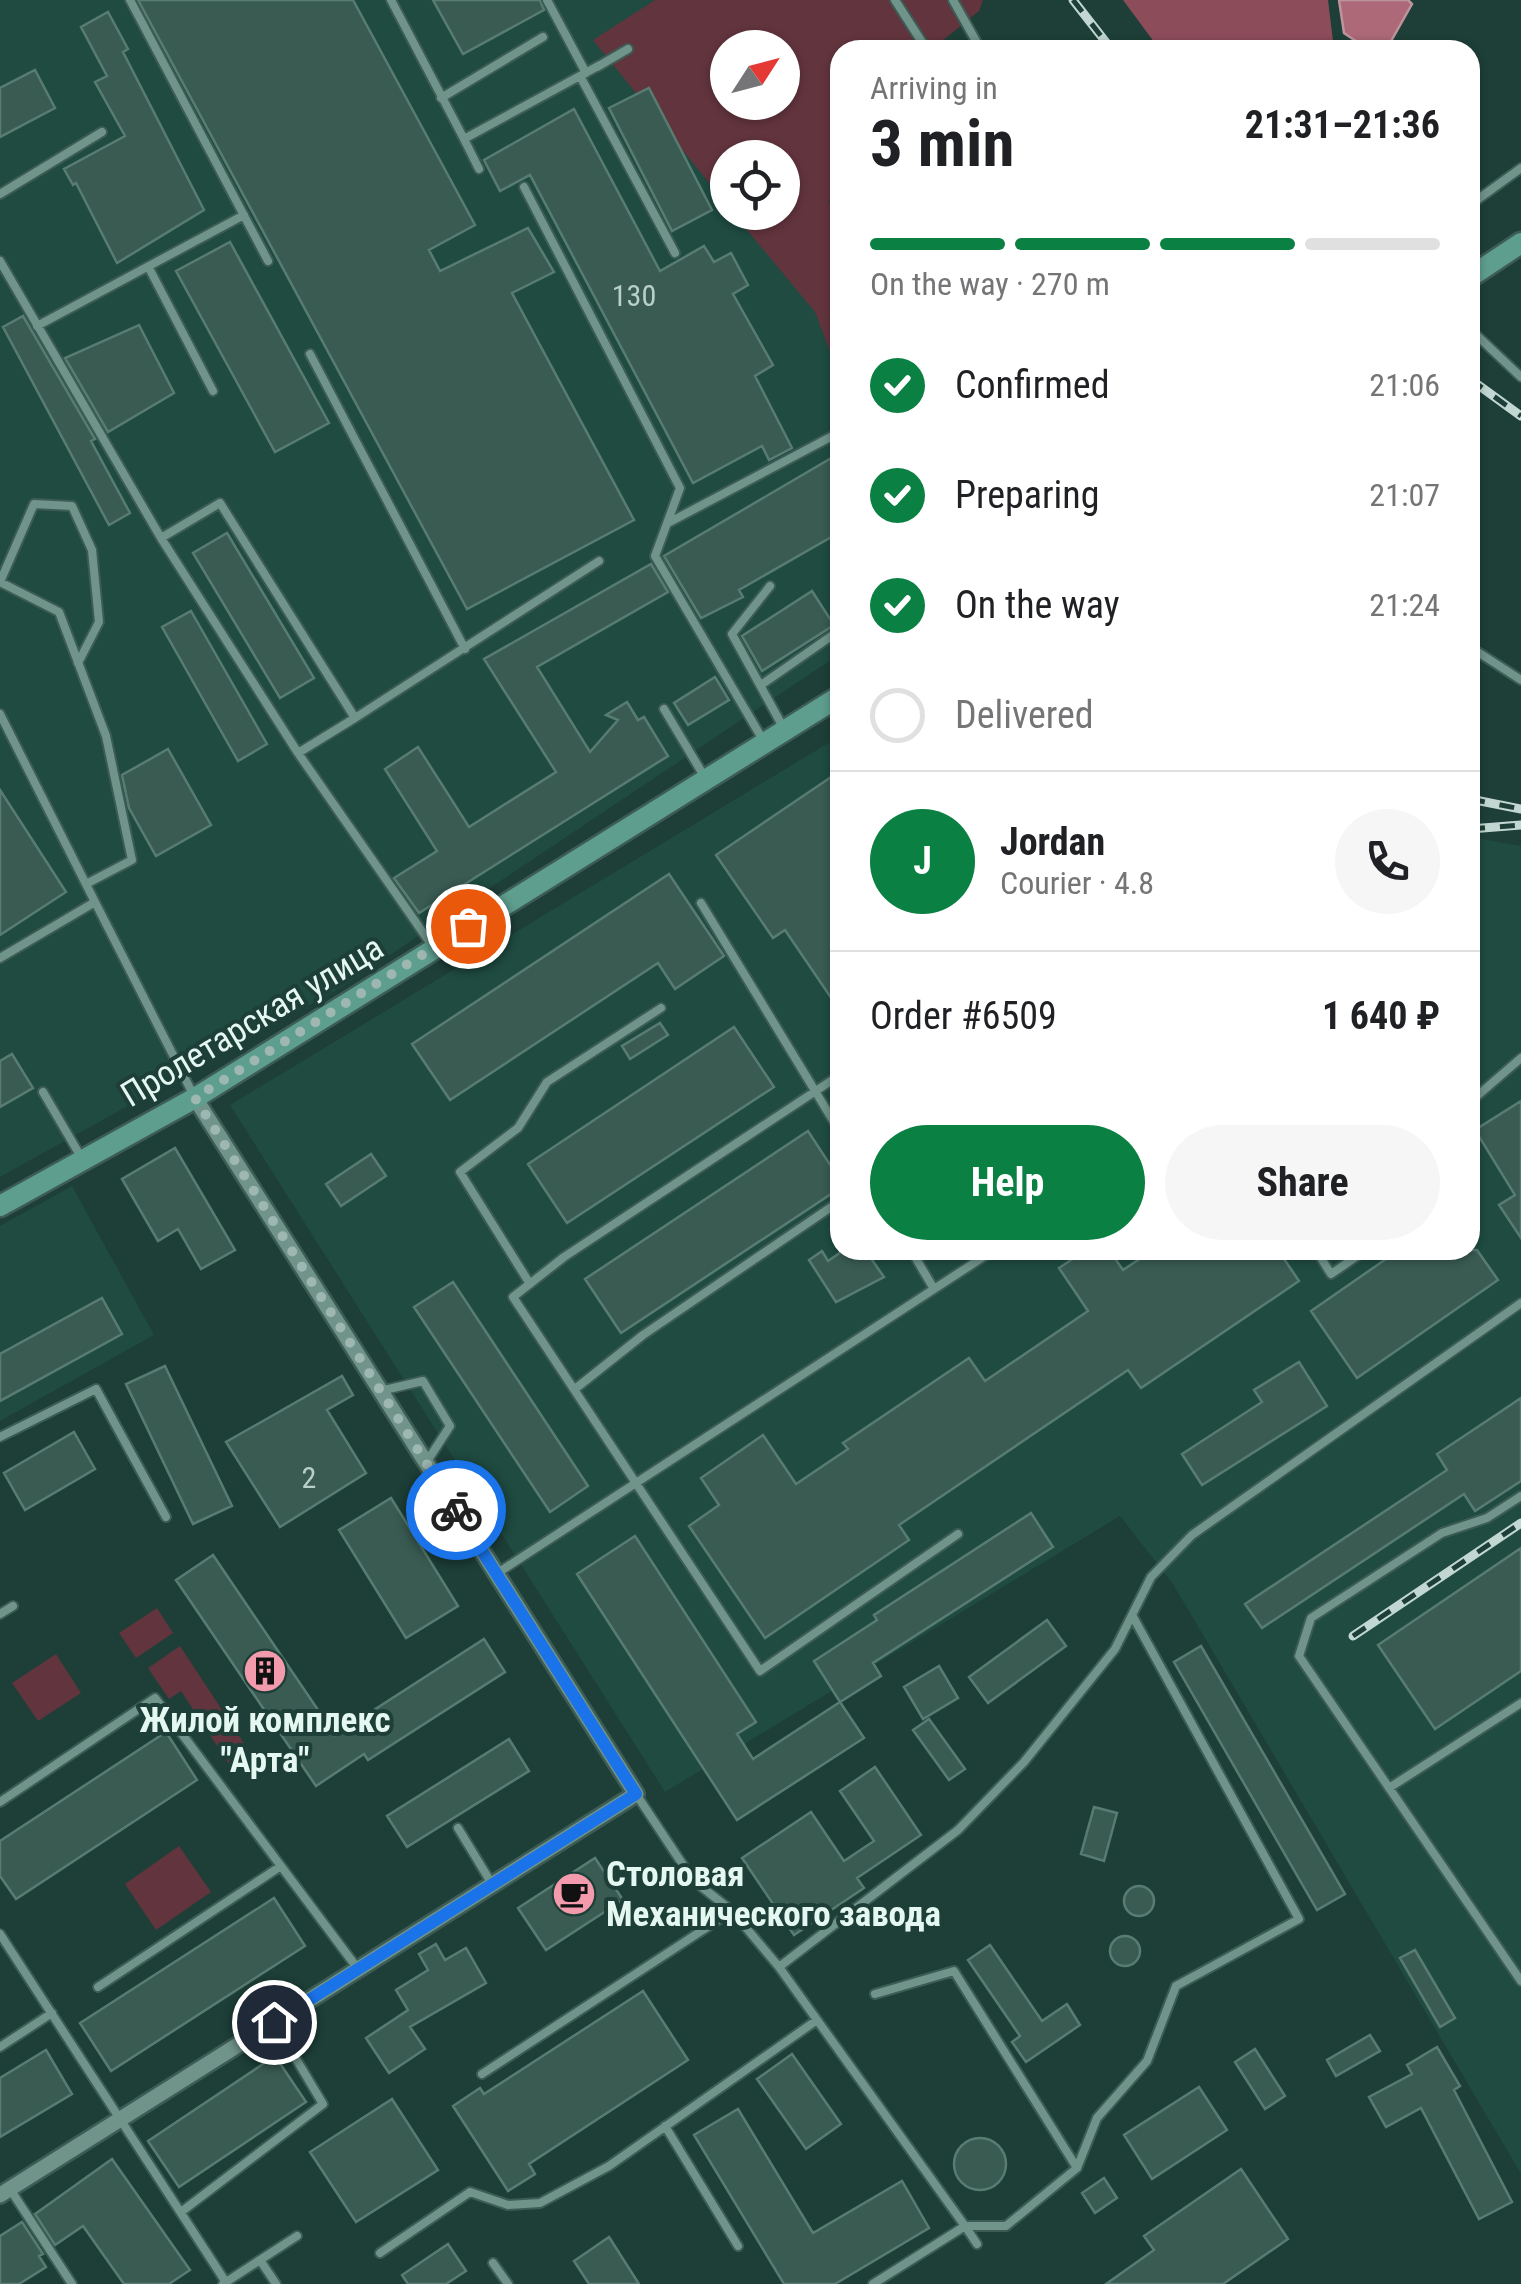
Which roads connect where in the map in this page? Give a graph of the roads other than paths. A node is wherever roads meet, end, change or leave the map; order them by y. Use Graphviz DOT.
graph roads {
  1 [pos="130,0"];
  2 [pos="390,0"];
  3 [pos="547,0"];
  4 [pos="895,0"];
  5 [pos="953,0"];
  6 [pos="543,36"];
  7 [pos="921,40"];
  8 [pos="975,40"];
  9 [pos="628,49"];
  10 [pos="590,71"];
  11 [pos="441,98"];
  12 [pos="102,132"];
  13 [pos="464,140"];
  14 [pos="1521,168"];
  15 [pos="479,169"];
  16 [pos="524,187"];
  17 [pos="0,194"];
  18 [pos="1480,198"];
  19 [pos="244,215"];
  20 [pos="1521,243"];
  21 [pos="675,253"];
  22 [pos="0,260"];
  23 [pos="268,261"];
  24 [pos="149,268"];
  25 [pos="1480,270"];
  26 [pos="37,326"];
  27 [pos="1480,338"];
  28 [pos="310,354"];
  29 [pos="1521,377"];
  30 [pos="213,391"];
  31 [pos="830,437"];
  32 [pos="668,523"];
  33 [pos="161,538"];
  34 [pos="600,561"];
  35 [pos="770,586"];
  36 [pos="830,637"];
  37 [pos="464,649"];
  38 [pos="1480,653"];
  39 [pos="78,663"];
  40 [pos="1521,680"];
  41 [pos="761,684"];
  42 [pos="830,703"];
  43 [pos="664,710"];
  44 [pos="0,714"];
  45 [pos="355,718"];
  46 [pos="785,731"];
  47 [pos="765,743"];
  48 [pos="298,753"];
  49 [pos="706,780"];
  50 [pos="86,884"];
  51 [pos="96,902"];
  52 [pos="701,903"];
  53 [pos="434,947"];
  54 [pos="0,958"];
  55 [pos="661,1008"];
  56 [pos="1521,1058"];
  57 [pos="830,1082"];
  58 [pos="815,1091"];
  59 [pos="43,1092"];
  60 [pos="1480,1093"];
  61 [pos="195,1098"];
  62 [pos="830,1116"];
  63 [pos="83,1160"];
  64 [pos="0,1206"];
  65 [pos="830,1208"];
  66 [pos="917,1260"];
  67 [pos="978,1260"];
  68 [pos="1323,1260"];
  69 [pos="1352,1260"];
  70 [pos="530,1284"];
  71 [pos="934,1288"];
  72 [pos="1521,1303"];
  73 [pos="575,1390"];
  74 [pos="380,1391"];
  75 [pos="0,1437"];
  76 [pos="426,1463"];
  77 [pos="635,1484"];
  78 [pos="1521,1496"];
  79 [pos="166,1516"];
  80 [pos="958,1534"];
  81 [pos="496,1574"];
  82 [pos="14,1606"];
  83 [pos="0,1614"];
  84 [pos="1132,1615"];
  85 [pos="1521,1702"];
  86 [pos="1389,1788"];
  87 [pos="636,1794"];
  88 [pos="0,1802"];
  89 [pos="458,1828"];
  90 [pos="281,1866"];
  91 [pos="492,1885"];
  92 [pos="732,1911"];
  93 [pos="0,1934"];
  94 [pos="778,1967"];
  95 [pos="358,1969"];
  96 [pos="1521,1982"];
  97 [pos="98,1986"];
  98 [pos="875,1994"];
  99 [pos="52,2013"];
  100 [pos="817,2020"];
  101 [pos="274,2022"];
  102 [pos="0,2047"];
  103 [pos="482,2074"];
  104 [pos="121,2119"];
  105 [pos="665,2126"];
  106 [pos="1077,2168"];
  107 [pos="5,2192"];
  108 [pos="181,2212"];
  109 [pos="965,2226"];
  110 [pos="297,2236"];
  111 [pos="978,2244"];
  112 [pos="738,2246"];
  113 [pos="380,2253"];
  114 [pos="260,2260"];
  115 [pos="493,2263"];
  116 [pos="225,2283"];
  117 [pos="72,2284"];
  118 [pos="276,2284"];
  119 [pos="508,2284"];
  120 [pos="873,2284"];
  1 -- 19 [label="lane"];
  2 -- 11 [label="lane"];
  3 -- 10 [label="lane"];
  4 -- 7 [label="lane"];
  5 -- 8 [label="lane"];
  6 -- 11 [label="lane"];
  9 -- 10 [label="lane"];
  10 -- 13 [label="lane"];
  10 -- 21 [label="lane"];
  11 -- 13 [label="lane"];
  12 -- 17 [label="lane"];
  13 -- 15 [label="lane"];
  14 -- 18 [label="lane"];
  16 -- 32 [label="lane"];
  19 -- 23 [label="lane"];
  19 -- 24 [label="lane"];
  20 -- 25 [label="street"];
  22 -- 26 [label="lane"];
  24 -- 26 [label="lane"];
  24 -- 30 [label="lane"];
  26 -- 33 [label="lane"];
  27 -- 29 [label="lane"];
  28 -- 37 [label="lane"];
  31 -- 32 [label="lane"];
  32 -- 47 [label="lane"];
  33 -- 45 [label="lane"];
  33 -- 48 [label="lane"];
  34 -- 37 [label="lane"];
  35 -- 41 [label="lane"];
  36 -- 41 [label="lane"];
  37 -- 45 [label="lane"];
  38 -- 40 [label="lane"];
  39 -- 39 [label="lane"];
  39 -- 50 [label="lane"];
  41 -- 46 [label="lane"];
  42 -- 46 [label="street, Пролетарская улица"];
  43 -- 49 [label="lane"];
  44 -- 50 [label="lane"];
  45 -- 48 [label="lane"];
  46 -- 47 [label="street, Пролетарская улица"];
  47 -- 49 [label="street, Пролетарская улица"];
  48 -- 53 [label="lane"];
  49 -- 53 [label="street, Пролетарская улица"];
  50 -- 51 [label="lane"];
  51 -- 54 [label="lane"];
  51 -- 61 [label="lane"];
  52 -- 58 [label="lane"];
  53 -- 61 [label="street, Пролетарская улица"];
  55 -- 70 [label="lane"];
  56 -- 60 [label="lane"];
  57 -- 58 [label="lane"];
  58 -- 62 [label="lane"];
  58 -- 70 [label="lane"];
  59 -- 63 [label="lane"];
  61 -- 63 [label="street, Пролетарская улица"];
  61 -- 74 [label="street"];
  63 -- 64 [label="street, Пролетарская улица"];
  65 -- 73 [label="lane"];
  66 -- 71 [label="lane"];
  67 -- 71 [label="lane"];
  68 -- 69 [label="lane"];
  70 -- 73 [label="lane"];
  71 -- 77 [label="lane"];
  72 -- 84 [label="lane"];
  73 -- 77 [label="lane"];
  74 -- 76 [label="street"];
  74 -- 76 [label="lane"];
  75 -- 79 [label="lane"];
  76 -- 81 [label="street"];
  77 -- 80 [label="lane"];
  77 -- 81 [label="lane"];
  78 -- 86 [label="lane"];
  81 -- 87 [label="street"];
  82 -- 83 [label="lane"];
  84 -- 94 [label="lane"];
  84 -- 106 [label="lane"];
  85 -- 86 [label="lane"];
  86 -- 96 [label="lane"];
  87 -- 91 [label="street"];
  87 -- 92 [label="lane"];
  88 -- 90 [label="lane"];
  89 -- 91 [label="lane"];
  90 -- 95 [label="lane"];
  90 -- 97 [label="lane"];
  91 -- 95 [label="street"];
  92 -- 94 [label="lane"];
  92 -- 103 [label="lane"];
  93 -- 99 [label="lane"];
  94 -- 100 [label="lane"];
  95 -- 101 [label="street"];
  98 -- 106 [label="lane"];
  99 -- 102 [label="lane"];
  99 -- 104 [label="lane"];
  100 -- 105 [label="lane"];
  100 -- 109 [label="lane"];
  101 -- 104 [label="street"];
  101 -- 108 [label="lane"];
  104 -- 107 [label="street"];
  104 -- 108 [label="lane"];
  105 -- 112 [label="lane"];
  105 -- 113 [label="lane"];
  106 -- 109 [label="lane"];
  107 -- 117 [label="lane"];
  108 -- 116 [label="lane"];
  109 -- 111 [label="lane"];
  109 -- 120 [label="lane"];
  110 -- 114 [label="lane"];
  114 -- 116 [label="lane"];
  114 -- 118 [label="lane"];
  115 -- 119 [label="lane"];
}
